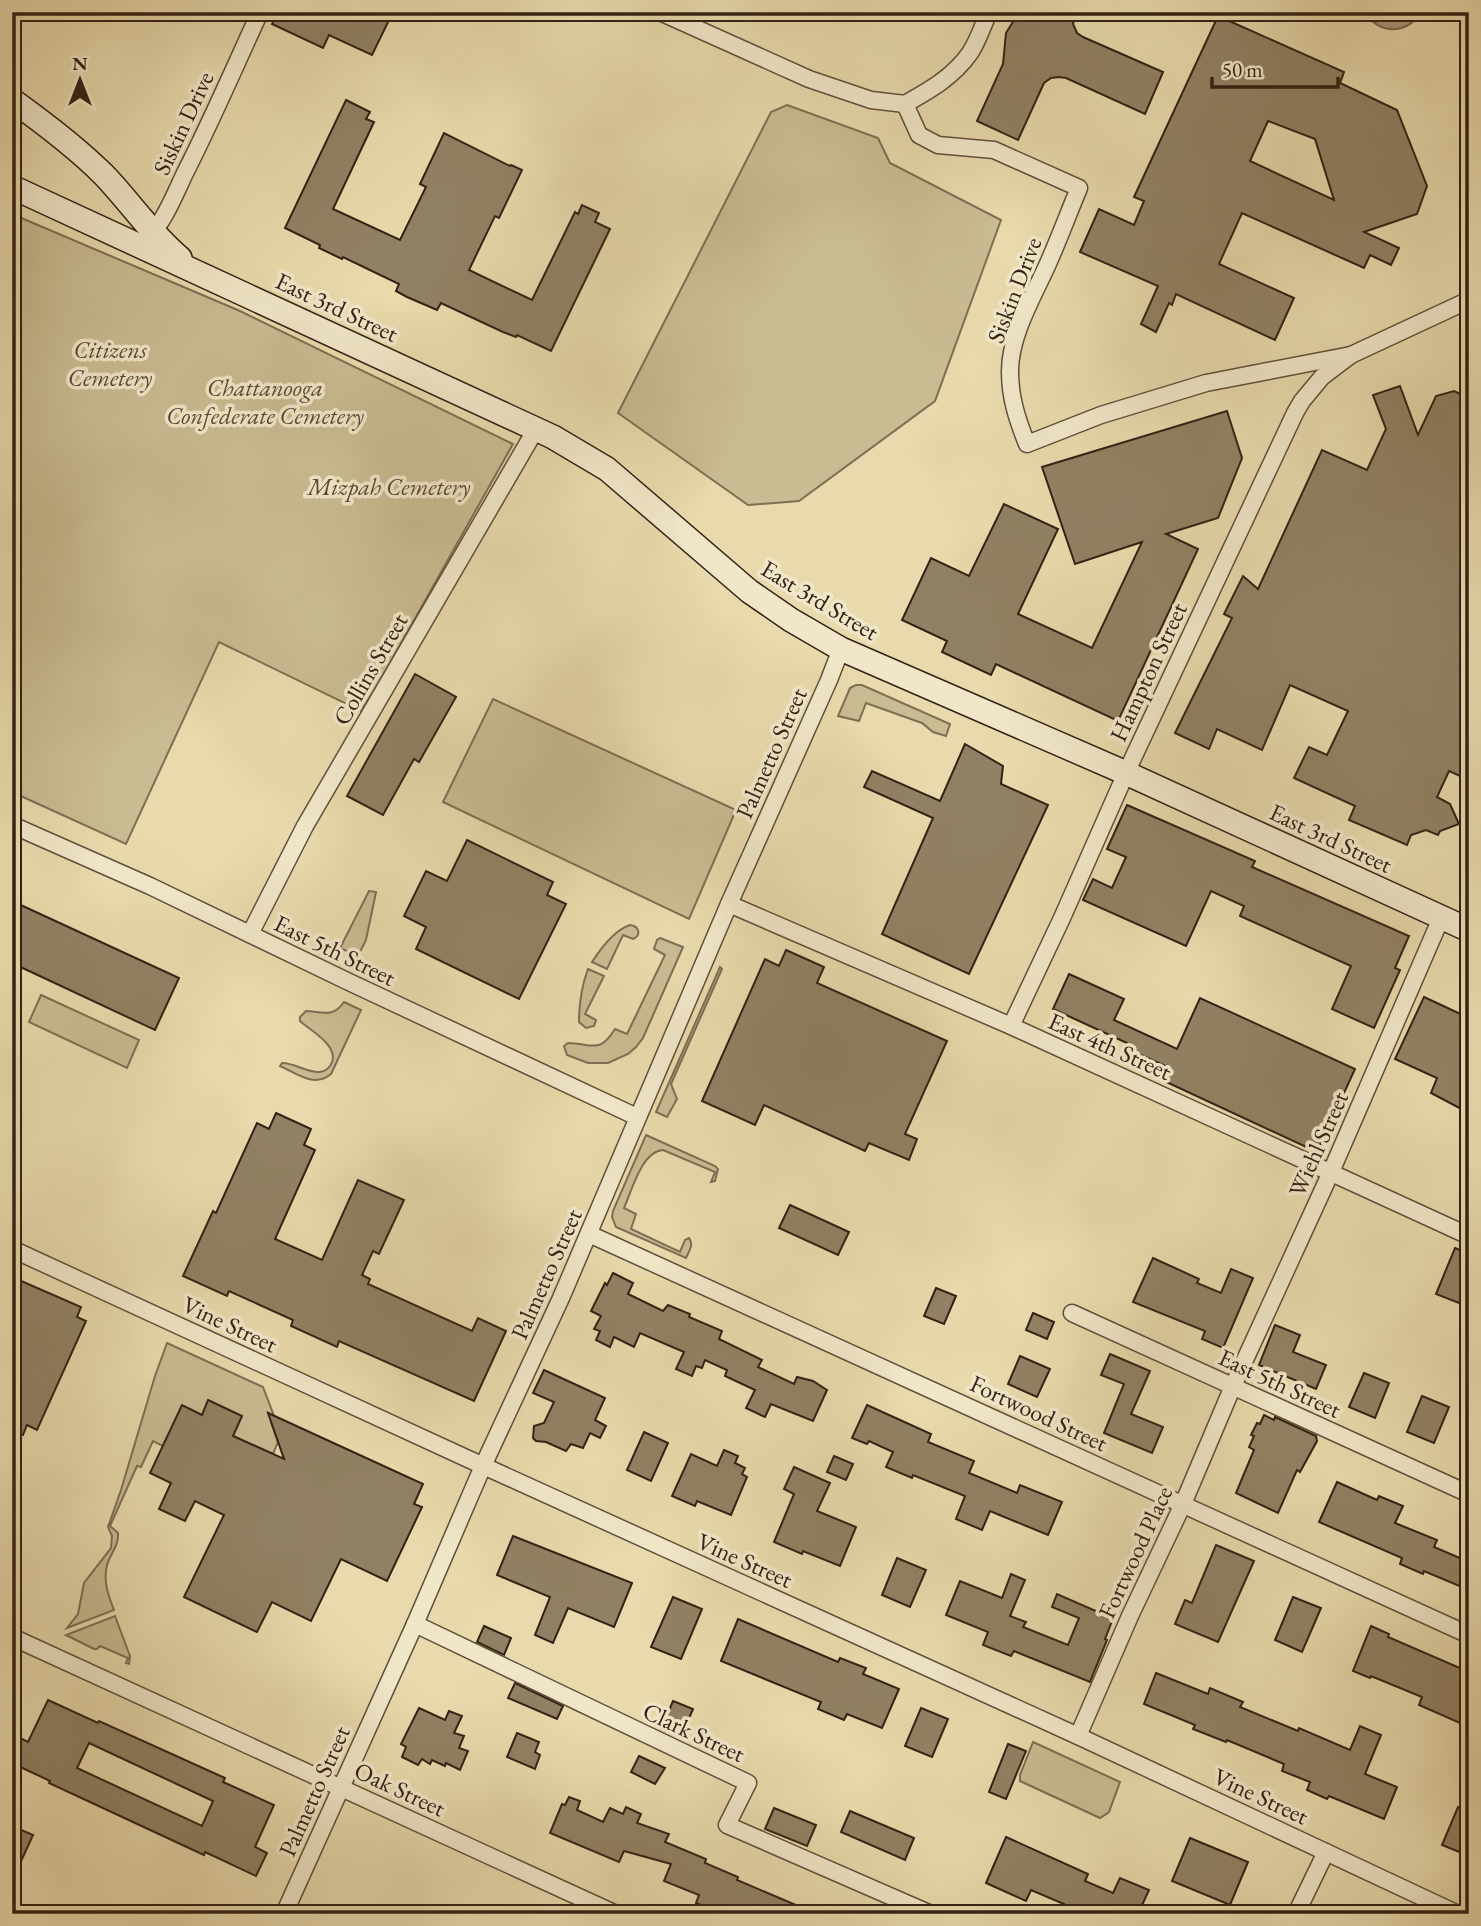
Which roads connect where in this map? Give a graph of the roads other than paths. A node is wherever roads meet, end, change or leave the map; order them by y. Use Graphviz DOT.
graph roads {
  1 [pos="260,12"];
  2 [pos="660,12"];
  3 [pos="989,12"];
  4 [pos="12,100"];
  5 [pos="905,104"];
  6 [pos="12,187"];
  7 [pos="146,239"];
  8 [pos="1469,300"];
  9 [pos="1351,355"];
  10 [pos="536,429"];
  11 [pos="841,649"];
  12 [pos="1126,773"];
  13 [pos="12,825"];
  14 [pos="729,904"];
  15 [pos="1441,918"];
  16 [pos="1469,930"];
  17 [pos="250,934"];
  18 [pos="1011,1026"];
  19 [pos="637,1118"];
  20 [pos="1331,1172"];
  21 [pos="589,1234"];
  22 [pos="1469,1236"];
  23 [pos="12,1249"];
  24 [pos="1072,1313"];
  25 [pos="1233,1386"];
  26 [pos="483,1466"];
  27 [pos="1469,1494"];
  28 [pos="1183,1504"];
  29 [pos="415,1624"];
  30 [pos="1469,1635"];
  31 [pos="12,1637"];
  32 [pos="1078,1736"];
  33 [pos="341,1787"];
  34 [pos="1326,1852"];
  35 [pos="284,1914"];
  36 [pos="616,1914"];
  37 [pos="931,1914"];
  38 [pos="1296,1914"];
  39 [pos="1458,1914"];
  1 -- 7 [label="street, Siskin Drive"];
  2 -- 5 [label="street"];
  3 -- 5 [label="street"];
  4 -- 7 [label="main road, East 3rd Street"];
  5 -- 9 [label="street, Siskin Drive"];
  6 -- 7 [label="main road, East 3rd Street"];
  7 -- 10 [label="main road, East 3rd Street"];
  8 -- 9 [label="street"];
  9 -- 12 [label="street, Hampton Street"];
  10 -- 11 [label="main road, East 3rd Street"];
  10 -- 17 [label="street, Collins Street"];
  11 -- 12 [label="main road, East 3rd Street"];
  11 -- 14 [label="street, Palmetto Street"];
  12 -- 15 [label="main road, East 3rd Street"];
  12 -- 18 [label="street, Hampton Street"];
  13 -- 17 [label="street, East 5th Street"];
  14 -- 18 [label="street, East 4th Street"];
  14 -- 19 [label="street, Palmetto Street"];
  15 -- 16 [label="main road, East 3rd Street"];
  15 -- 20 [label="street, Wiehl Street"];
  17 -- 19 [label="street, East 5th Street"];
  18 -- 20 [label="street, East 4th Street"];
  19 -- 21 [label="street, Palmetto Street"];
  20 -- 22 [label="street, East 4th Street"];
  20 -- 25 [label="street, Wiehl Street"];
  21 -- 26 [label="street, Palmetto Street"];
  21 -- 28 [label="street, Fortwood Street"];
  23 -- 26 [label="street, Vine Street"];
  24 -- 25 [label="street, East 5th Street"];
  25 -- 27 [label="street, East 5th Street"];
  25 -- 28 [label="street, Fortwood Place"];
  26 -- 29 [label="street, Palmetto Street"];
  26 -- 32 [label="street, Vine Street"];
  28 -- 30 [label="street, Fortwood Street"];
  28 -- 32 [label="street, Fortwood Place"];
  29 -- 33 [label="street, Palmetto Street"];
  29 -- 37 [label="street, Clark Street"];
  31 -- 33 [label="street, Oak Street"];
  32 -- 34 [label="street, Vine Street"];
  33 -- 35 [label="street, Palmetto Street"];
  33 -- 36 [label="street, Oak Street"];
  34 -- 38 [label="street"];
  34 -- 39 [label="street, Vine Street"];
}
